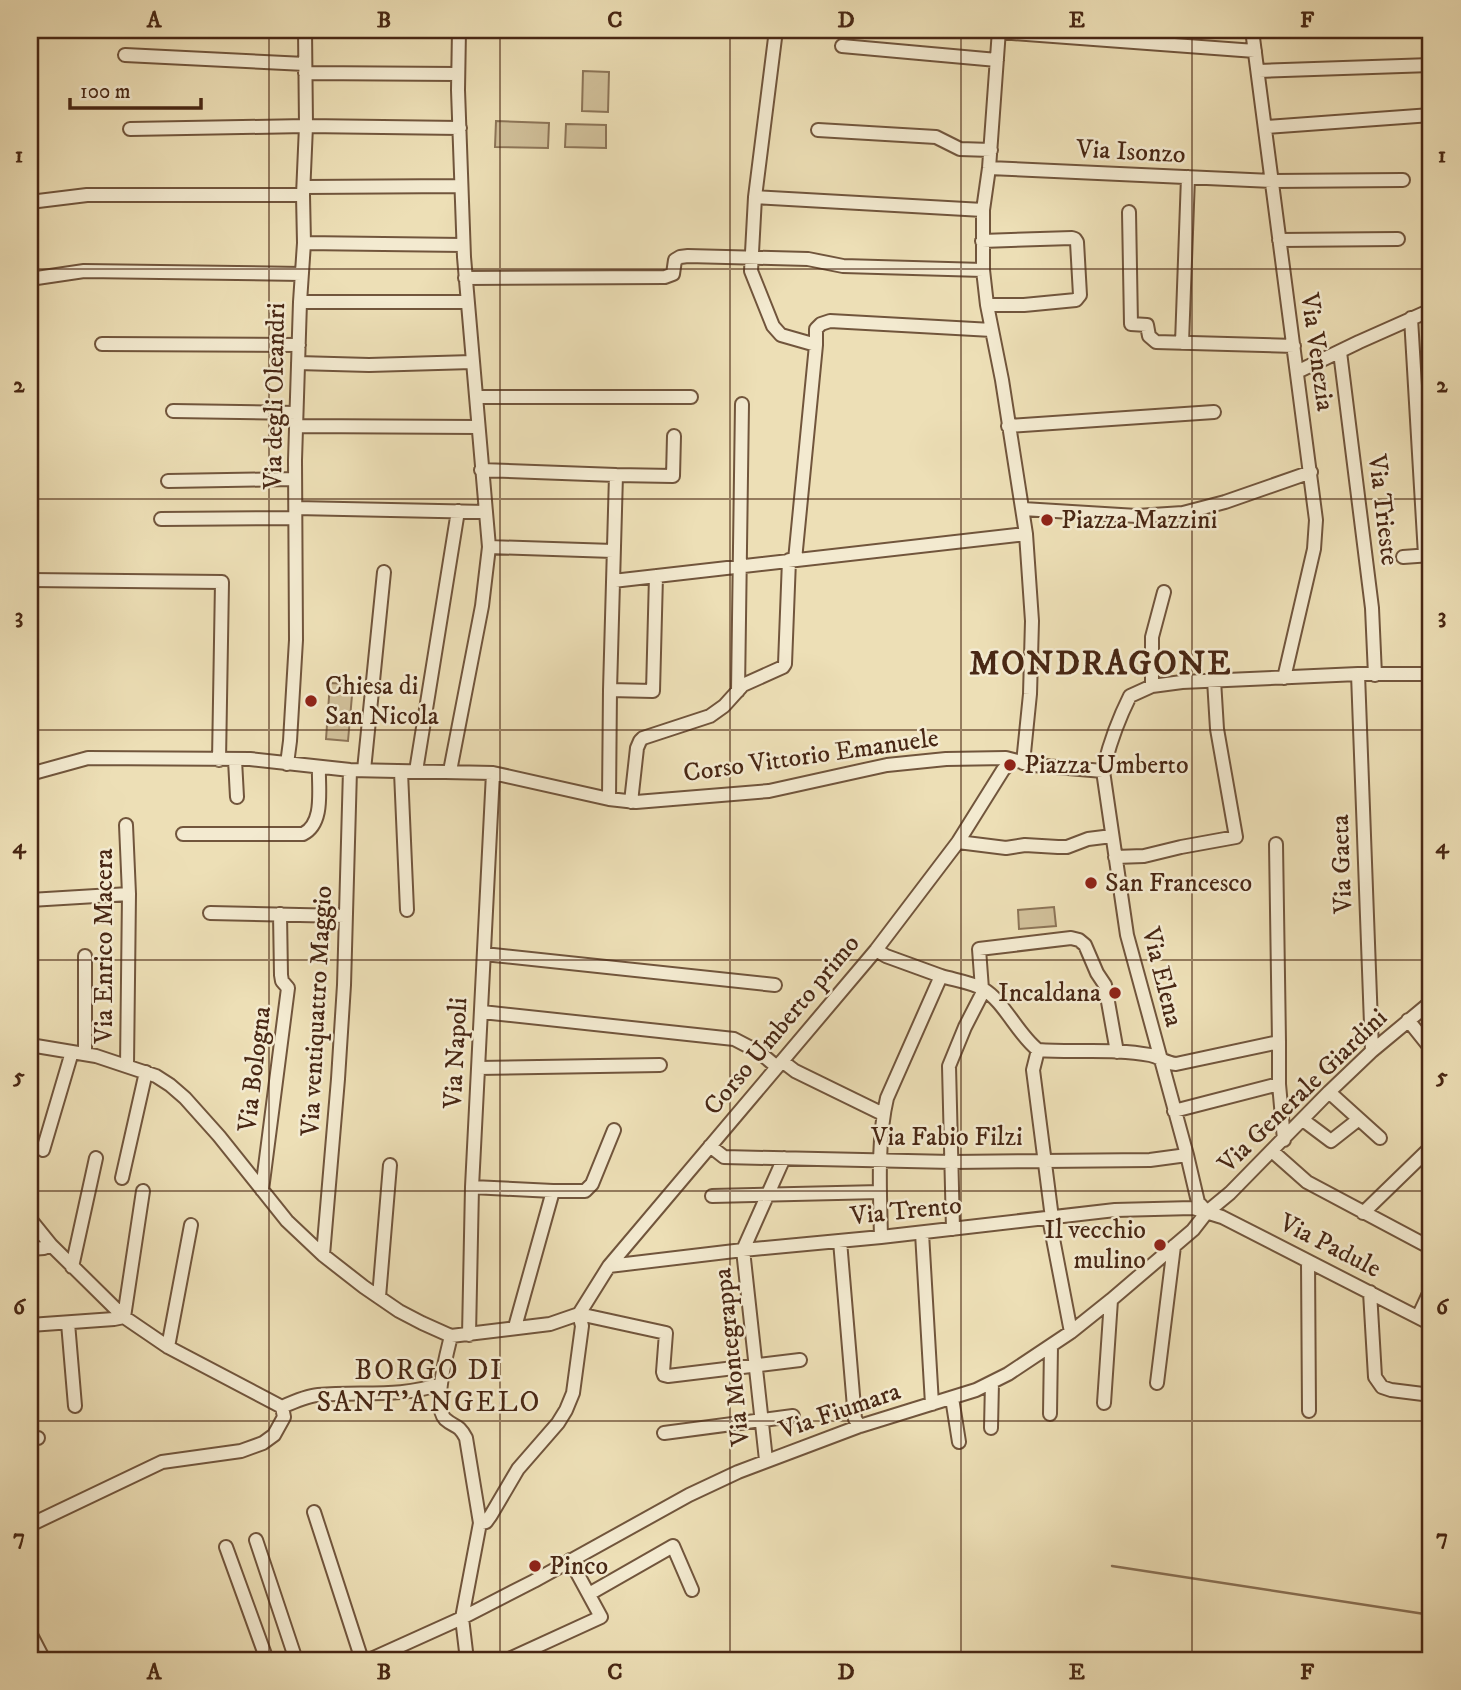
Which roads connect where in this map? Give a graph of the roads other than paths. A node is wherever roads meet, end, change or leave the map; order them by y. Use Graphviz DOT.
graph roads {
  1 [pos="305,30"];
  2 [pos="459,30"];
  3 [pos="776,30"];
  4 [pos="1252,30"];
  5 [pos="999,31"];
  6 [pos="842,46"];
  7 [pos="1255,51"];
  8 [pos="125,55"];
  9 [pos="997,60"];
  10 [pos="1431,65"];
  11 [pos="305,68"];
  12 [pos="1259,71"];
  13 [pos="458,74"];
  14 [pos="1431,115"];
  15 [pos="306,126"];
  16 [pos="1266,127"];
  17 [pos="460,128"];
  18 [pos="130,129"];
  19 [pos="818,130"];
  20 [pos="990,150"];
  21 [pos="989,168"];
  22 [pos="1188,177"];
  23 [pos="1403,180"];
  24 [pos="1272,181"];
  25 [pos="461,186"];
  26 [pos="303,191"];
  27 [pos="755,197"];
  28 [pos="30,202"];
  29 [pos="983,210"];
  30 [pos="1129,212"];
  31 [pos="1398,239"];
  32 [pos="1279,240"];
  33 [pos="982,241"];
  34 [pos="304,243"];
  35 [pos="463,246"];
  36 [pos="750,258"];
  37 [pos="983,271"];
  38 [pos="302,274"];
  39 [pos="466,278"];
  40 [pos="30,279"];
  41 [pos="300,302"];
  42 [pos="467,302"];
  43 [pos="987,305"];
  44 [pos="1431,310"];
  45 [pos="1412,318"];
  46 [pos="992,330"];
  47 [pos="1182,343"];
  48 [pos="102,344"];
  49 [pos="299,345"];
  50 [pos="816,345"];
  51 [pos="1294,346"];
  52 [pos="1340,352"];
  53 [pos="472,362"];
  54 [pos="298,363"];
  55 [pos="1297,372"];
  56 [pos="476,397"];
  57 [pos="691,397"];
  58 [pos="742,404"];
  59 [pos="173,411"];
  60 [pos="1214,412"];
  61 [pos="296,419"];
  62 [pos="1008,426"];
  63 [pos="478,427"];
  64 [pos="674,436"];
  65 [pos="481,470"];
  66 [pos="1311,472"];
  67 [pos="616,475"];
  68 [pos="295,479"];
  69 [pos="168,481"];
  70 [pos="1023,509"];
  71 [pos="458,511"];
  72 [pos="486,512"];
  73 [pos="296,513"];
  74 [pos="161,519"];
  75 [pos="1026,534"];
  76 [pos="489,547"];
  77 [pos="613,551"];
  78 [pos="1428,555"];
  79 [pos="1403,557"];
  80 [pos="792,560"];
  81 [pos="740,566"];
  82 [pos="384,572"];
  83 [pos="656,576"];
  84 [pos="30,580"];
  85 [pos="613,581"];
  86 [pos="1164,592"];
  87 [pos="1358,674"];
  88 [pos="1431,674"];
  89 [pos="1374,675"];
  90 [pos="1284,678"];
  91 [pos="1214,680"];
  92 [pos="1152,687"];
  93 [pos="610,690"];
  94 [pos="738,691"];
  95 [pos="219,760"];
  96 [pos="235,760"];
  97 [pos="1018,761"];
  98 [pos="287,764"];
  99 [pos="319,767"];
  100 [pos="350,770"];
  101 [pos="364,770"];
  102 [pos="416,771"];
  103 [pos="450,771"];
  104 [pos="1103,771"];
  105 [pos="401,772"];
  106 [pos="493,773"];
  107 [pos="30,774"];
  108 [pos="237,797"];
  109 [pos="609,799"];
  110 [pos="631,802"];
  111 [pos="126,825"];
  112 [pos="183,834"];
  113 [pos="1112,836"];
  114 [pos="958,842"];
  115 [pos="1276,844"];
  116 [pos="1115,857"];
  117 [pos="129,894"];
  118 [pos="30,900"];
  119 [pos="407,909"];
  120 [pos="210,913"];
  121 [pos="280,914"];
  122 [pos="345,916"];
  123 [pos="876,950"];
  124 [pos="484,954"];
  125 [pos="85,956"];
  126 [pos="941,976"];
  127 [pos="775,985"];
  128 [pos="983,989"];
  129 [pos="1431,1002"];
  130 [pos="482,1012"];
  131 [pos="1408,1020"];
  132 [pos="1279,1042"];
  133 [pos="30,1045"];
  134 [pos="1429,1045"];
  135 [pos="1038,1050"];
  136 [pos="1372,1051"];
  137 [pos="1117,1052"];
  138 [pos="78,1053"];
  139 [pos="1160,1059"];
  140 [pos="779,1064"];
  141 [pos="660,1065"];
  142 [pos="127,1066"];
  143 [pos="478,1068"];
  144 [pos="146,1072"];
  145 [pos="1279,1084"];
  146 [pos="1329,1092"];
  147 [pos="1174,1111"];
  148 [pos="883,1114"];
  149 [pos="1359,1119"];
  150 [pos="1303,1120"];
  151 [pos="614,1130"];
  152 [pos="1380,1138"];
  153 [pos="1284,1140"];
  154 [pos="710,1146"];
  155 [pos="1431,1147"];
  156 [pos="43,1150"];
  157 [pos="1272,1151"];
  158 [pos="1187,1154"];
  159 [pos="96,1158"];
  160 [pos="784,1158"];
  161 [pos="881,1160"];
  162 [pos="1044,1160"];
  163 [pos="952,1162"];
  164 [pos="390,1165"];
  165 [pos="122,1178"];
  166 [pos="472,1187"];
  167 [pos="262,1190"];
  168 [pos="143,1191"];
  169 [pos="553,1191"];
  170 [pos="880,1192"];
  171 [pos="768,1195"];
  172 [pos="712,1196"];
  173 [pos="1207,1212"];
  174 [pos="1363,1213"];
  175 [pos="1050,1218"];
  176 [pos="30,1219"];
  177 [pos="191,1225"];
  178 [pos="953,1229"];
  179 [pos="922,1233"];
  180 [pos="881,1237"];
  181 [pos="840,1241"];
  182 [pos="51,1245"];
  183 [pos="1174,1246"];
  184 [pos="1431,1248"];
  185 [pos="30,1249"];
  186 [pos="743,1250"];
  187 [pos="323,1255"];
  188 [pos="1308,1261"];
  189 [pos="609,1266"];
  190 [pos="72,1267"];
  191 [pos="1431,1289"];
  192 [pos="1370,1292"];
  193 [pos="379,1297"];
  194 [pos="1111,1300"];
  195 [pos="579,1314"];
  196 [pos="124,1317"];
  197 [pos="1418,1317"];
  198 [pos="68,1323"];
  199 [pos="1431,1324"];
  200 [pos="30,1325"];
  201 [pos="515,1327"];
  202 [pos="1071,1332"];
  203 [pos="469,1335"];
  204 [pos="451,1336"];
  205 [pos="1051,1346"];
  206 [pos="168,1347"];
  207 [pos="800,1360"];
  208 [pos="755,1365"];
  209 [pos="992,1382"];
  210 [pos="1157,1383"];
  211 [pos="440,1384"];
  212 [pos="1431,1395"];
  213 [pos="952,1398"];
  214 [pos="1104,1403"];
  215 [pos="932,1404"];
  216 [pos="75,1406"];
  217 [pos="282,1407"];
  218 [pos="1309,1411"];
  219 [pos="1050,1415"];
  220 [pos="793,1416"];
  221 [pos="761,1420"];
  222 [pos="860,1426"];
  223 [pos="991,1428"];
  224 [pos="664,1433"];
  225 [pos="959,1442"];
  226 [pos="766,1460"];
  227 [pos="314,1512"];
  228 [pos="480,1523"];
  229 [pos="30,1525"];
  230 [pos="256,1540"];
  231 [pos="226,1547"];
  232 [pos="570,1560"];
  233 [pos="692,1590"];
  234 [pos="589,1594"];
  235 [pos="463,1618"];
  236 [pos="30,1633"];
  237 [pos="44,1660"];
  238 [pos="267,1660"];
  239 [pos="296,1660"];
  240 [pos="362,1660"];
  241 [pos="369,1660"];
  242 [pos="467,1660"];
  243 [pos="507,1660"];
  1 -- 11 [label="street, Via degli Oleandri"];
  2 -- 13 [label="street"];
  3 -- 27 [label="street"];
  4 -- 7 [label="street, Via Venezia"];
  5 -- 7 [label="street"];
  5 -- 9 [label="street"];
  6 -- 9 [label="street"];
  7 -- 12 [label="street, Via Venezia"];
  8 -- 11 [label="street"];
  9 -- 20 [label="street"];
  10 -- 12 [label="street"];
  11 -- 13 [label="street"];
  11 -- 15 [label="street, Via degli Oleandri"];
  12 -- 16 [label="street, Via Venezia"];
  13 -- 17 [label="street"];
  14 -- 16 [label="street"];
  15 -- 17 [label="street"];
  15 -- 18 [label="street"];
  15 -- 26 [label="street, Via degli Oleandri"];
  16 -- 24 [label="street, Via Venezia"];
  17 -- 25 [label="street"];
  19 -- 20 [label="street"];
  20 -- 21 [label="street"];
  21 -- 22 [label="street, Via Isonzo"];
  21 -- 29 [label="street"];
  22 -- 24 [label="street, Via Isonzo"];
  22 -- 47 [label="street"];
  23 -- 24 [label="street, Via Isonzo"];
  24 -- 32 [label="street, Via Venezia"];
  25 -- 26 [label="street"];
  25 -- 35 [label="street"];
  26 -- 28 [label="street"];
  26 -- 34 [label="street, Via degli Oleandri"];
  27 -- 29 [label="street"];
  27 -- 36 [label="street"];
  29 -- 33 [label="street"];
  30 -- 47 [label="street"];
  31 -- 32 [label="street"];
  32 -- 51 [label="street, Via Venezia"];
  33 -- 37 [label="street"];
  33 -- 43 [label="street"];
  34 -- 35 [label="street"];
  34 -- 38 [label="street, Via degli Oleandri"];
  35 -- 39 [label="street"];
  36 -- 37 [label="street"];
  36 -- 39 [label="street"];
  36 -- 50 [label="street"];
  37 -- 43 [label="street"];
  38 -- 40 [label="street"];
  38 -- 41 [label="street, Via degli Oleandri"];
  39 -- 42 [label="street"];
  41 -- 42 [label="street"];
  41 -- 49 [label="street, Via degli Oleandri"];
  42 -- 53 [label="street"];
  43 -- 46 [label="street"];
  44 -- 45 [label="street"];
  45 -- 52 [label="street"];
  45 -- 78 [label="street"];
  46 -- 50 [label="street"];
  46 -- 62 [label="street"];
  47 -- 51 [label="street"];
  48 -- 49 [label="street"];
  49 -- 54 [label="street, Via degli Oleandri"];
  50 -- 80 [label="street"];
  51 -- 55 [label="street, Via Venezia"];
  52 -- 55 [label="street"];
  52 -- 89 [label="street, Via Trieste"];
  53 -- 54 [label="street"];
  53 -- 56 [label="street"];
  54 -- 61 [label="street, Via degli Oleandri"];
  55 -- 66 [label="street, Via Venezia"];
  56 -- 57 [label="street"];
  56 -- 63 [label="street"];
  58 -- 81 [label="street"];
  59 -- 61 [label="street"];
  60 -- 62 [label="street"];
  61 -- 63 [label="street"];
  61 -- 68 [label="street, Via degli Oleandri"];
  62 -- 70 [label="street"];
  63 -- 65 [label="street"];
  64 -- 67 [label="street"];
  65 -- 67 [label="street"];
  65 -- 72 [label="street"];
  66 -- 70 [label="street"];
  66 -- 90 [label="street, Via Venezia"];
  67 -- 77 [label="street"];
  68 -- 69 [label="street"];
  68 -- 73 [label="street, Via degli Oleandri"];
  70 -- 75 [label="street"];
  71 -- 72 [label="street"];
  71 -- 73 [label="street"];
  71 -- 102 [label="street"];
  72 -- 76 [label="street"];
  73 -- 74 [label="street"];
  73 -- 98 [label="street, Via degli Oleandri"];
  75 -- 80 [label="street"];
  75 -- 97 [label="street"];
  76 -- 77 [label="street"];
  76 -- 103 [label="street"];
  77 -- 85 [label="street"];
  78 -- 79 [label="street"];
  80 -- 81 [label="street"];
  80 -- 94 [label="street"];
  81 -- 83 [label="street"];
  81 -- 94 [label="street"];
  82 -- 101 [label="street"];
  83 -- 85 [label="street"];
  83 -- 93 [label="street"];
  84 -- 95 [label="street"];
  85 -- 93 [label="street"];
  86 -- 92 [label="street"];
  87 -- 89 [label="street, Via Elena"];
  87 -- 90 [label="street, Via Elena"];
  87 -- 136 [label="street, Via Gaeta"];
  88 -- 89 [label="street, Via Elena"];
  90 -- 91 [label="street, Via Elena"];
  91 -- 92 [label="street, Via Elena"];
  91 -- 116 [label="street"];
  92 -- 104 [label="street, Via Elena"];
  93 -- 109 [label="street"];
  94 -- 110 [label="street"];
  95 -- 96 [label="street, Corso Vittorio Emanuele"];
  95 -- 107 [label="street, Corso Vittorio Emanuele"];
  96 -- 98 [label="street, Corso Vittorio Emanuele"];
  96 -- 108 [label="street"];
  97 -- 104 [label="street, Corso Vittorio Emanuele"];
  97 -- 110 [label="street, Corso Vittorio Emanuele"];
  97 -- 114 [label="street, Corso Umberto primo"];
  98 -- 99 [label="street, Corso Vittorio Emanuele"];
  99 -- 100 [label="street, Corso Vittorio Emanuele"];
  99 -- 112 [label="street"];
  100 -- 101 [label="street, Corso Vittorio Emanuele"];
  100 -- 122 [label="street, Via ventiquattro Maggio"];
  101 -- 105 [label="street, Corso Vittorio Emanuele"];
  102 -- 103 [label="street, Corso Vittorio Emanuele"];
  102 -- 105 [label="street, Corso Vittorio Emanuele"];
  103 -- 106 [label="street, Corso Vittorio Emanuele"];
  104 -- 113 [label="street, Via Elena"];
  105 -- 119 [label="street"];
  106 -- 109 [label="street, Corso Vittorio Emanuele"];
  106 -- 124 [label="street, Via Napoli"];
  109 -- 110 [label="street, Corso Vittorio Emanuele"];
  111 -- 117 [label="street, Via Enrico Macera"];
  113 -- 114 [label="street"];
  113 -- 116 [label="street, Via Elena"];
  114 -- 123 [label="street, Corso Umberto primo"];
  115 -- 132 [label="street"];
  116 -- 139 [label="street, Via Elena"];
  117 -- 118 [label="street"];
  117 -- 142 [label="street, Via Enrico Macera"];
  120 -- 121 [label="street"];
  121 -- 122 [label="street"];
  121 -- 167 [label="street, Via Bologna"];
  122 -- 187 [label="street, Via ventiquattro Maggio"];
  123 -- 126 [label="street"];
  123 -- 140 [label="street, Corso Umberto primo"];
  124 -- 127 [label="street"];
  124 -- 130 [label="street, Via Napoli"];
  125 -- 138 [label="street"];
  126 -- 128 [label="street"];
  126 -- 148 [label="street"];
  128 -- 135 [label="street"];
  128 -- 137 [label="street"];
  128 -- 163 [label="street"];
  129 -- 131 [label="street, Via Generale Giardini"];
  130 -- 140 [label="street"];
  130 -- 143 [label="street, Via Napoli"];
  131 -- 134 [label="street"];
  131 -- 136 [label="street, Via Generale Giardini"];
  132 -- 139 [label="street"];
  132 -- 145 [label="street"];
  133 -- 138 [label="street"];
  135 -- 137 [label="street"];
  135 -- 162 [label="street"];
  136 -- 146 [label="street, Via Generale Giardini"];
  137 -- 139 [label="street"];
  138 -- 142 [label="street"];
  138 -- 156 [label="street"];
  139 -- 147 [label="street, Via Elena"];
  140 -- 148 [label="street"];
  140 -- 154 [label="street, Corso Umberto primo"];
  141 -- 143 [label="street"];
  142 -- 144 [label="street"];
  143 -- 166 [label="street, Via Napoli"];
  144 -- 165 [label="street"];
  144 -- 167 [label="street"];
  145 -- 147 [label="street"];
  145 -- 153 [label="street"];
  146 -- 149 [label="street"];
  146 -- 150 [label="street, Via Generale Giardini"];
  147 -- 158 [label="street, Via Elena"];
  148 -- 161 [label="street"];
  149 -- 150 [label="street"];
  149 -- 152 [label="street"];
  150 -- 153 [label="street, Via Generale Giardini"];
  151 -- 169 [label="street"];
  153 -- 157 [label="street, Via Generale Giardini"];
  154 -- 160 [label="street, Via Fabio Filzi"];
  154 -- 189 [label="street, Corso Umberto primo"];
  155 -- 174 [label="street"];
  157 -- 173 [label="street, Via Generale Giardini"];
  157 -- 174 [label="street"];
  158 -- 162 [label="street, Via Fabio Filzi"];
  158 -- 173 [label="street, Via Elena"];
  159 -- 190 [label="street"];
  160 -- 161 [label="street, Via Fabio Filzi"];
  160 -- 171 [label="street"];
  161 -- 163 [label="street, Via Fabio Filzi"];
  161 -- 170 [label="street"];
  162 -- 163 [label="street, Via Fabio Filzi"];
  162 -- 175 [label="street"];
  163 -- 178 [label="street"];
  164 -- 193 [label="street"];
  166 -- 169 [label="street"];
  166 -- 203 [label="street, Via Napoli"];
  167 -- 187 [label="street"];
  168 -- 196 [label="street"];
  169 -- 201 [label="street"];
  170 -- 171 [label="street"];
  170 -- 180 [label="street"];
  171 -- 172 [label="street"];
  171 -- 186 [label="street"];
  173 -- 175 [label="street, Via Trento"];
  173 -- 183 [label="street, Via Fiumara"];
  173 -- 188 [label="street, Via Padule"];
  174 -- 184 [label="street"];
  175 -- 178 [label="street, Via Trento"];
  175 -- 202 [label="street"];
  176 -- 182 [label="street"];
  177 -- 206 [label="street"];
  178 -- 179 [label="street, Via Trento"];
  179 -- 180 [label="street, Via Trento"];
  179 -- 215 [label="street"];
  180 -- 181 [label="street, Via Trento"];
  181 -- 186 [label="street, Via Trento"];
  181 -- 222 [label="street"];
  182 -- 185 [label="street"];
  182 -- 190 [label="street"];
  183 -- 194 [label="street, Via Fiumara"];
  183 -- 210 [label="street"];
  186 -- 189 [label="street, Via Trento"];
  186 -- 208 [label="street, Via Montegrappa"];
  187 -- 193 [label="street"];
  188 -- 192 [label="street, Via Padule"];
  188 -- 218 [label="street"];
  189 -- 195 [label="street, Corso Umberto primo"];
  190 -- 196 [label="street"];
  191 -- 197 [label="street"];
  192 -- 197 [label="street, Via Padule"];
  192 -- 212 [label="street"];
  193 -- 204 [label="street"];
  194 -- 202 [label="street, Via Fiumara"];
  194 -- 214 [label="street"];
  195 -- 201 [label="street"];
  195 -- 208 [label="street"];
  195 -- 228 [label="street"];
  196 -- 198 [label="street"];
  196 -- 206 [label="street"];
  197 -- 199 [label="street, Via Padule"];
  198 -- 200 [label="street"];
  198 -- 216 [label="street"];
  201 -- 203 [label="street"];
  202 -- 205 [label="street, Via Fiumara"];
  203 -- 204 [label="street"];
  204 -- 211 [label="street"];
  205 -- 209 [label="street, Via Fiumara"];
  205 -- 219 [label="street"];
  206 -- 217 [label="street"];
  207 -- 208 [label="street"];
  208 -- 221 [label="street, Via Montegrappa"];
  209 -- 213 [label="street, Via Fiumara"];
  209 -- 223 [label="street"];
  211 -- 217 [label="street"];
  211 -- 228 [label="street"];
  213 -- 215 [label="street, Via Fiumara"];
  213 -- 225 [label="street"];
  215 -- 222 [label="street, Via Fiumara"];
  217 -- 229 [label="street"];
  220 -- 221 [label="street"];
  221 -- 224 [label="street"];
  221 -- 226 [label="street, Via Montegrappa"];
  222 -- 226 [label="street, Via Fiumara"];
  226 -- 232 [label="street, Via Fiumara"];
  227 -- 240 [label="street"];
  228 -- 235 [label="street"];
  230 -- 239 [label="street"];
  231 -- 238 [label="street"];
  232 -- 234 [label="street"];
  232 -- 235 [label="street, Via Fiumara"];
  233 -- 234 [label="street"];
  234 -- 243 [label="street"];
  235 -- 241 [label="street, Via Fiumara"];
  235 -- 242 [label="street"];
  236 -- 237 [label="street"];
}
